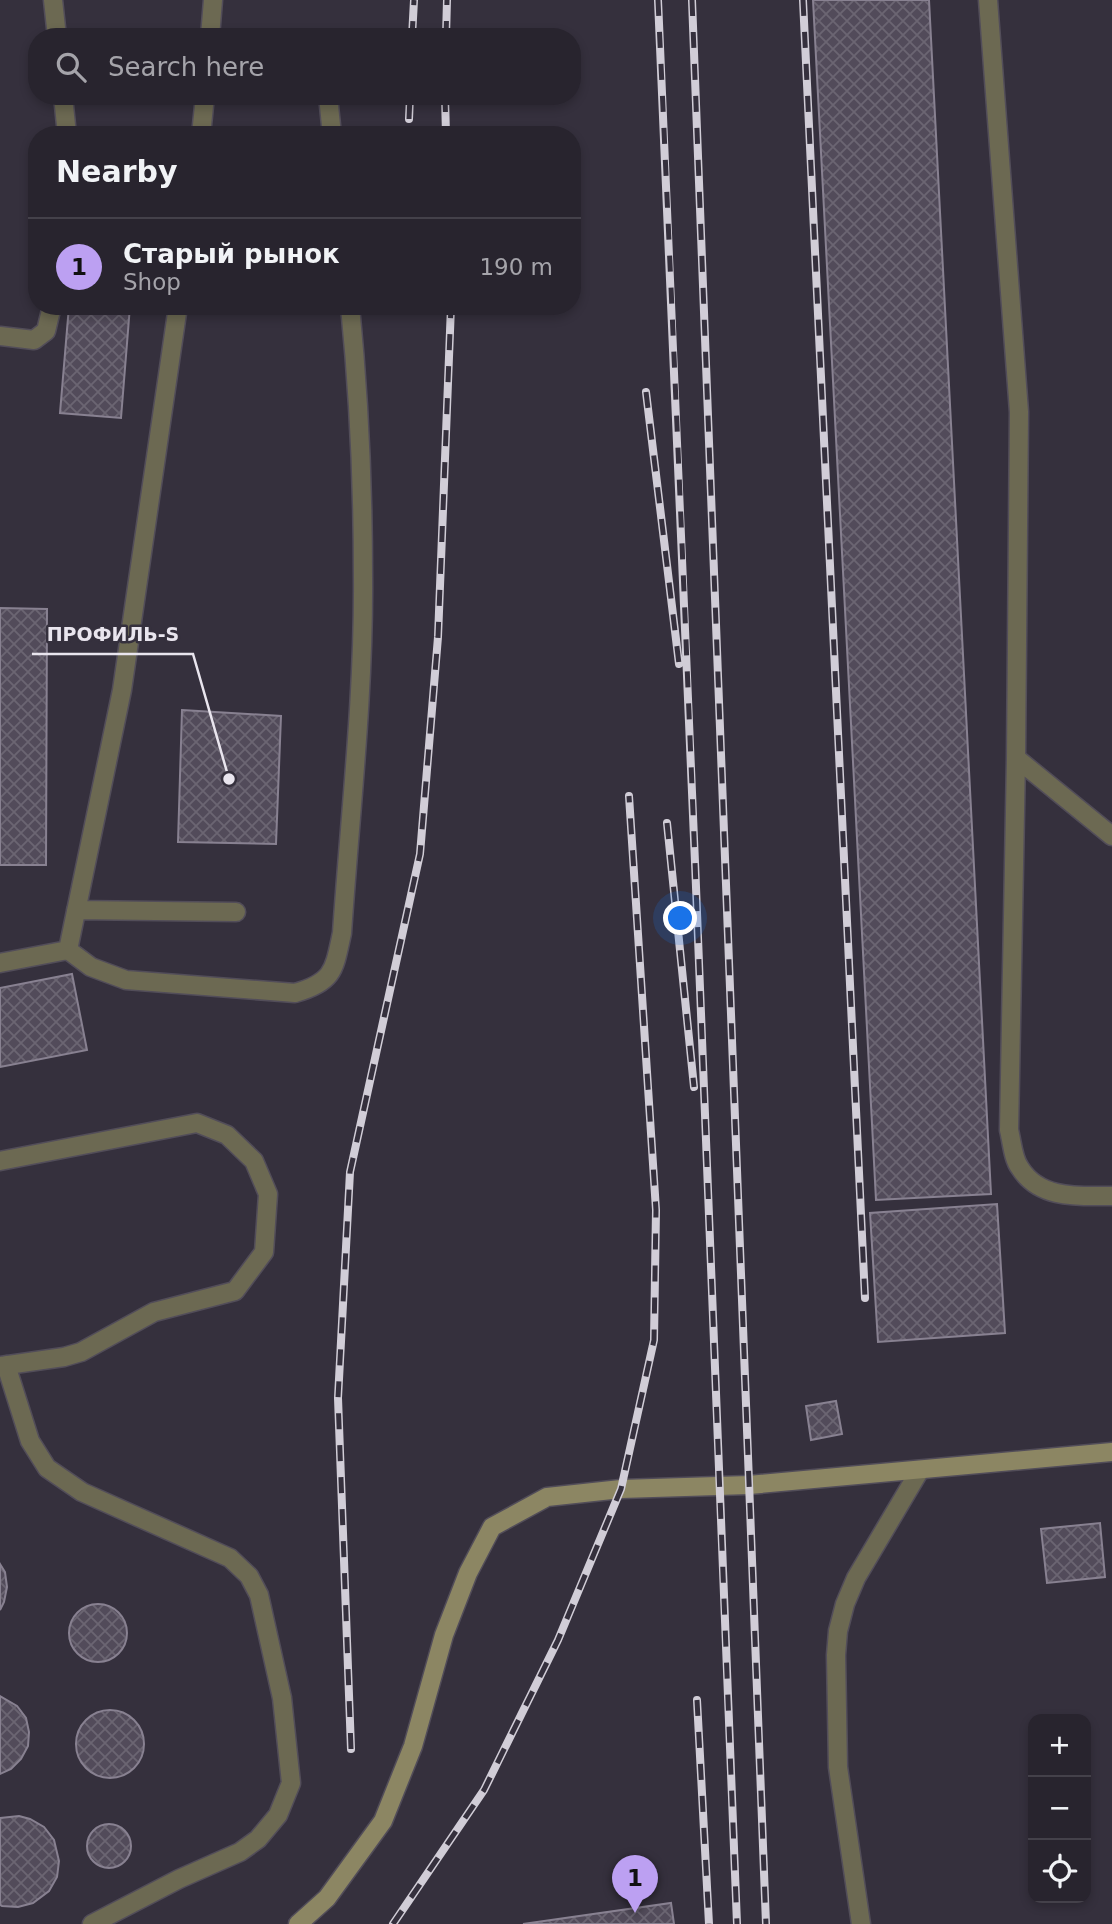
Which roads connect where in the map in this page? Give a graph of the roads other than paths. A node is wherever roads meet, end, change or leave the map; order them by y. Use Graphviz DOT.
graph roads {
  1 [pos="53,0"];
  2 [pos="213,0"];
  3 [pos="988,0"];
  4 [pos="56,28"];
  5 [pos="211,28"];
  6 [pos="64,105"];
  7 [pos="204,105"];
  8 [pos="329,105"];
  9 [pos="66,126"];
  10 [pos="202,126"];
  11 [pos="331,126"];
  12 [pos="50,315"];
  13 [pos="177,315"];
  14 [pos="351,315"];
  15 [pos="0,336"];
  16 [pos="1016,758"];
  17 [pos="1112,836"];
  18 [pos="76,910"];
  19 [pos="236,912"];
  20 [pos="68,950"];
  21 [pos="0,962"];
  22 [pos="0,1161"];
  23 [pos="1112,1196"];
  24 [pos="3,1366"];
  25 [pos="1112,1452"];
  26 [pos="920,1470"];
  27 [pos="92,1924"];
  28 [pos="298,1924"];
  29 [pos="861,1924"];
  1 -- 4 [label="lane"];
  2 -- 5 [label="lane"];
  3 -- 16 [label="lane"];
  6 -- 9 [label="lane"];
  7 -- 10 [label="lane"];
  8 -- 11 [label="lane"];
  12 -- 15 [label="lane"];
  13 -- 18 [label="lane"];
  14 -- 20 [label="lane"];
  16 -- 17 [label="lane"];
  16 -- 23 [label="lane"];
  18 -- 19 [label="lane"];
  18 -- 20 [label="lane"];
  20 -- 21 [label="lane"];
  22 -- 24 [label="lane"];
  24 -- 27 [label="lane"];
  25 -- 26 [label="main road"];
  26 -- 28 [label="main road"];
  26 -- 29 [label="lane"];
}
